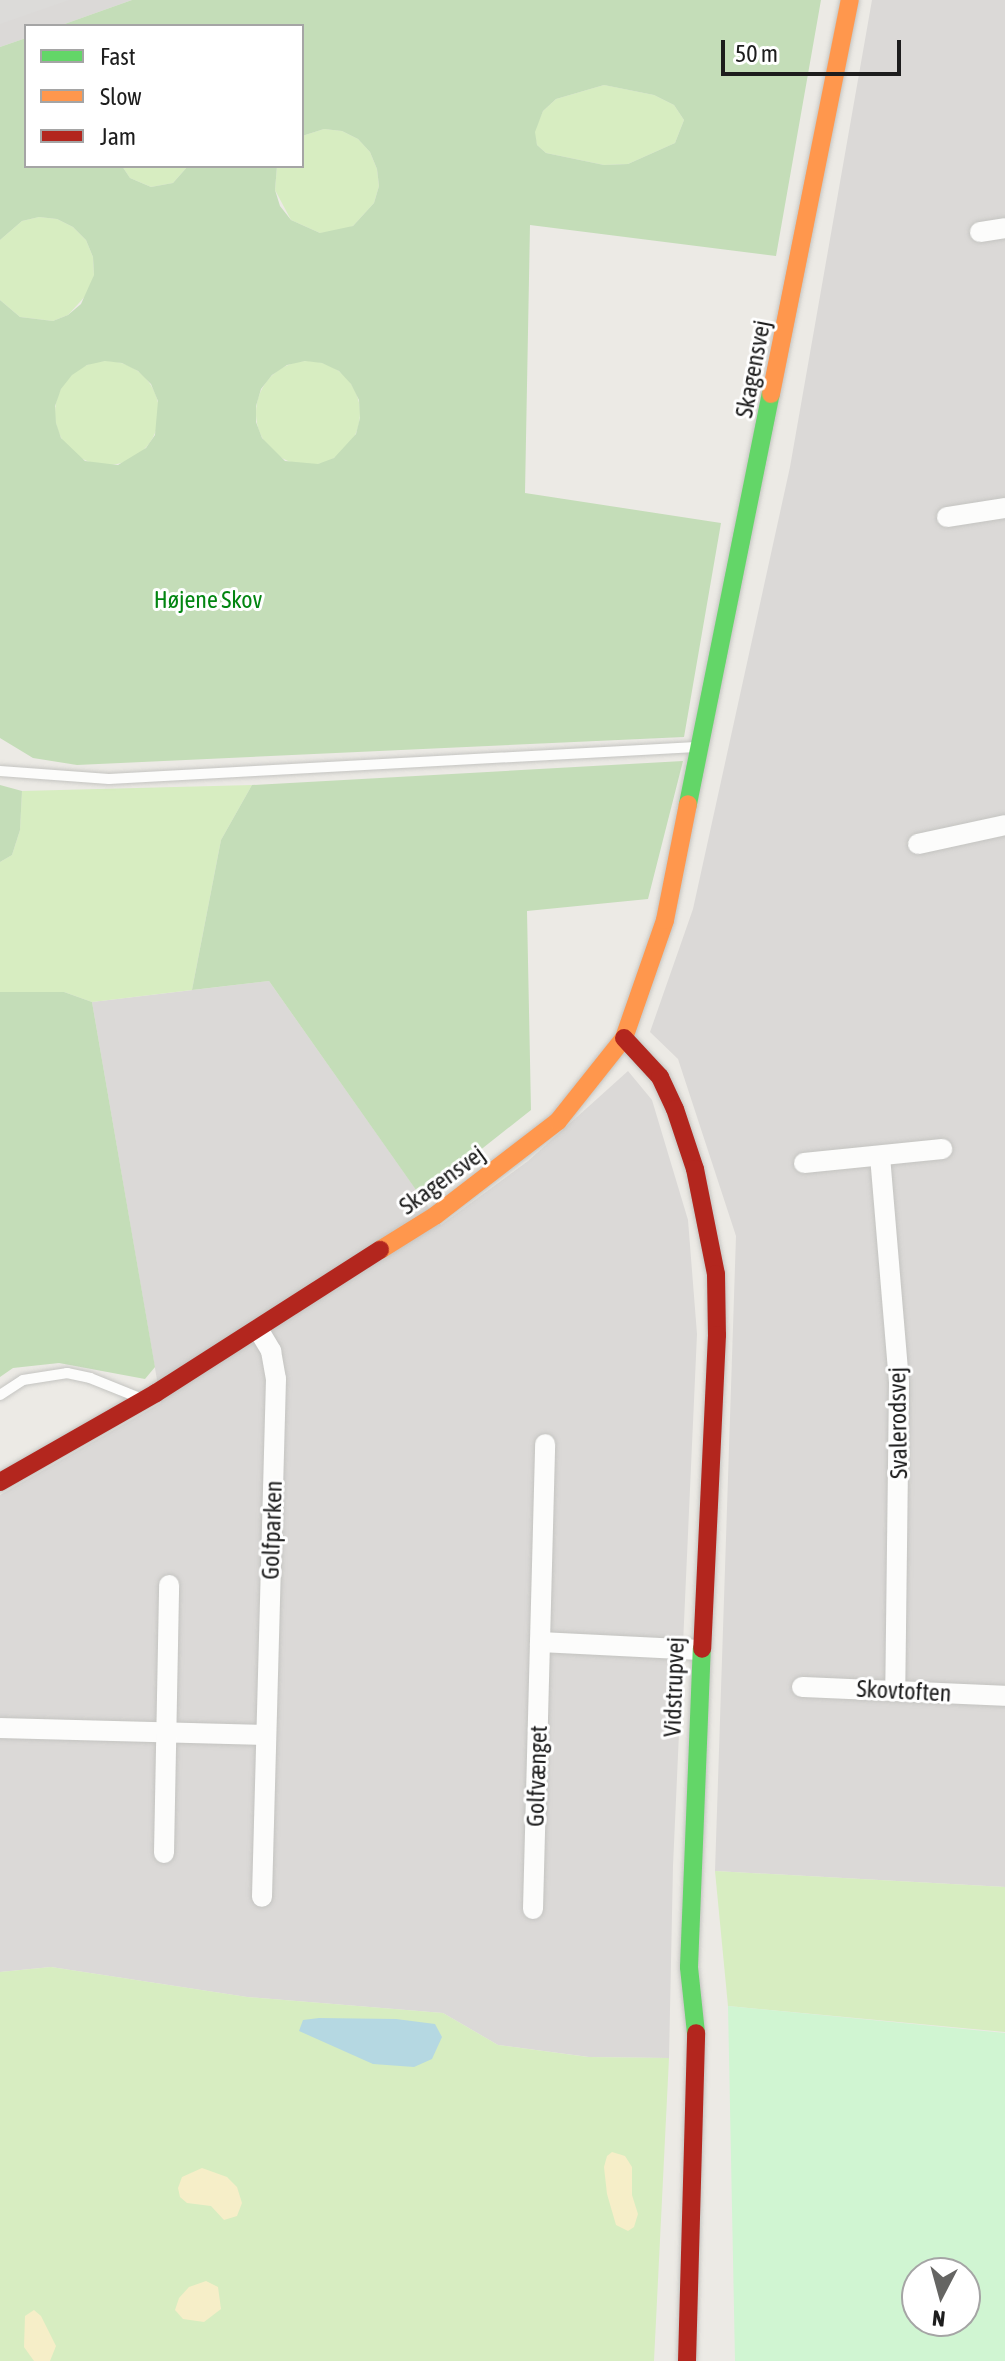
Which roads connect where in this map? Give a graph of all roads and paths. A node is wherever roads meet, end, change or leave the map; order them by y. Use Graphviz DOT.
graph roads {
  1 [pos="850,0"];
  2 [pos="1005,228"];
  3 [pos="980,232"];
  4 [pos="1005,508"];
  5 [pos="947,517"];
  6 [pos="702,747"];
  7 [pos="0,771"];
  8 [pos="1005,825"];
  9 [pos="918,844"];
  10 [pos="624,1038"];
  11 [pos="942,1149"];
  12 [pos="880,1156"];
  13 [pos="804,1163"];
  14 [pos="258,1329"];
  15 [pos="0,1395"];
  16 [pos="144,1400"];
  17 [pos="545,1444"];
  18 [pos="0,1482"];
  19 [pos="169,1585"];
  20 [pos="540,1642"];
  21 [pos="700,1650"];
  22 [pos="802,1687"];
  23 [pos="895,1691"];
  24 [pos="1005,1696"];
  25 [pos="0,1728"];
  26 [pos="166,1733"];
  27 [pos="266,1735"];
  28 [pos="164,1853"];
  29 [pos="262,1897"];
  30 [pos="533,1909"];
  31 [pos="687,2361"];
  1 -- 6 [label="street, Skagensvej"];
  2 -- 3 [label="street"];
  4 -- 5 [label="street"];
  6 -- 7 [label="lane"];
  6 -- 10 [label="street, Skagensvej"];
  8 -- 9 [label="street"];
  10 -- 14 [label="street, Skagensvej"];
  10 -- 21 [label="street, Vidstrupvej"];
  11 -- 12 [label="street"];
  12 -- 13 [label="street"];
  12 -- 23 [label="street, Svalerodsvej"];
  14 -- 16 [label="street, Skagensvej"];
  14 -- 27 [label="street, Golfparken"];
  15 -- 16 [label="lane"];
  16 -- 18 [label="street, Skagensvej"];
  17 -- 20 [label="street, Golfvænget"];
  19 -- 26 [label="street"];
  20 -- 21 [label="street"];
  20 -- 30 [label="street, Golfvænget"];
  21 -- 31 [label="street, Vidstrupvej"];
  22 -- 23 [label="street, Skovtoften"];
  23 -- 24 [label="street, Skovtoften"];
  25 -- 26 [label="street"];
  26 -- 27 [label="street"];
  26 -- 28 [label="street"];
  27 -- 29 [label="street, Golfparken"];
}
